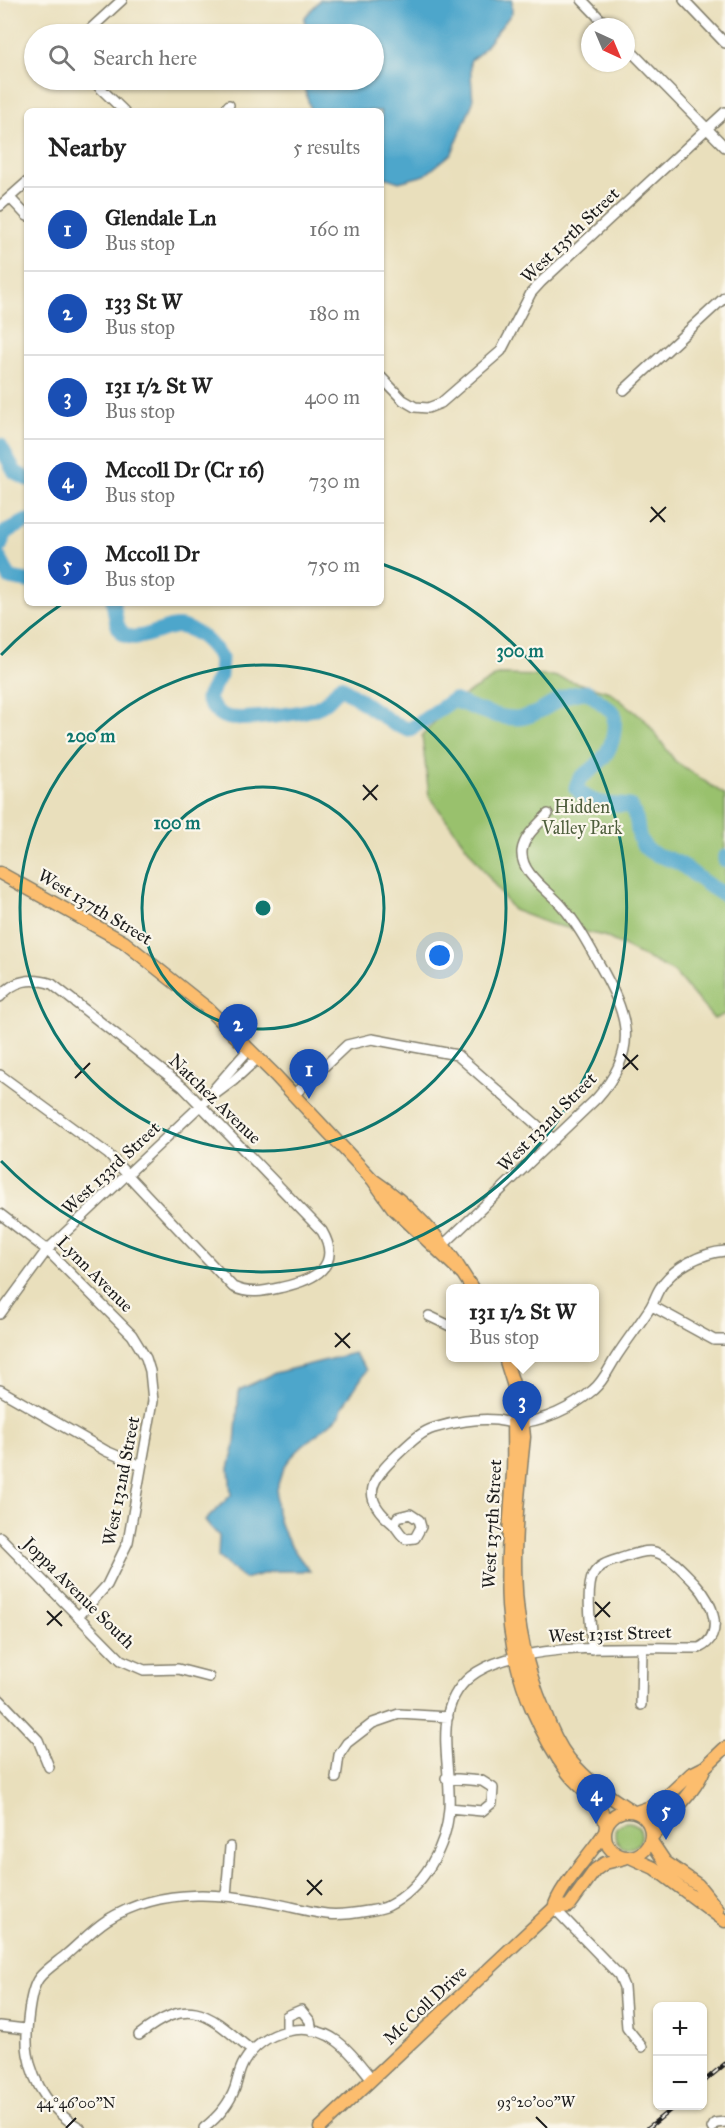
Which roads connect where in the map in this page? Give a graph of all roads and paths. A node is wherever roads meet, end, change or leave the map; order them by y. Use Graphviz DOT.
graph roads {
  1 [pos="122,0"];
  2 [pos="582,0"];
  3 [pos="684,0"];
  4 [pos="599,18"];
  5 [pos="96,24"];
  6 [pos="725,43"];
  7 [pos="635,55"];
  8 [pos="101,90"];
  9 [pos="116,108"];
  10 [pos="725,112"];
  11 [pos="707,129"];
  12 [pos="725,147"];
  13 [pos="24,185"];
  14 [pos="10,198"];
  15 [pos="0,206"];
  16 [pos="24,213"];
  17 [pos="725,297"];
  18 [pos="384,379"];
  19 [pos="624,390"];
  20 [pos="548,814"];
  21 [pos="0,873"];
  22 [pos="0,997"];
  23 [pos="254,1053"];
  24 [pos="0,1075"];
  25 [pos="294,1095"];
  26 [pos="202,1104"];
  27 [pos="554,1140"];
  28 [pos="128,1174"];
  29 [pos="0,1214"];
  30 [pos="440,1248"];
  31 [pos="47,1250"];
  32 [pos="725,1251"];
  33 [pos="469,1284"];
  34 [pos="652,1306"];
  35 [pos="0,1314"];
  36 [pos="429,1316"];
  37 [pos="446,1324"];
  38 [pos="725,1340"];
  39 [pos="506,1362"];
  40 [pos="150,1371"];
  41 [pos="0,1390"];
  42 [pos="519,1422"];
  43 [pos="141,1466"];
  44 [pos="394,1524"];
  45 [pos="0,1537"];
  46 [pos="78,1617"];
  47 [pos="592,1649"];
  48 [pos="642,1649"];
  49 [pos="520,1657"];
  50 [pos="209,1677"];
  51 [pos="0,1700"];
  52 [pos="641,1705"];
  53 [pos="448,1717"];
  54 [pos="725,1749"];
  55 [pos="560,1753"];
  56 [pos="49,1767"];
  57 [pos="705,1767"];
  58 [pos="336,1778"];
  59 [pos="446,1778"];
  60 [pos="449,1808"];
  61 [pos="634,1812"];
  62 [pos="605,1829"];
  63 [pos="651,1840"];
  64 [pos="230,1847"];
  65 [pos="629,1858"];
  66 [pos="226,1896"];
  67 [pos="554,1908"];
  68 [pos="724,1920"];
  69 [pos="0,2026"];
  70 [pos="25,2029"];
  71 [pos="287,2030"];
  72 [pos="312,2031"];
  73 [pos="139,2035"];
  74 [pos="642,2047"];
  75 [pos="252,2051"];
  76 [pos="372,2079"];
  77 [pos="725,2122"];
  78 [pos="80,2128"];
  79 [pos="204,2128"];
  80 [pos="320,2128"];
  81 [pos="712,2128"];
  1 -- 5 [label="street"];
  2 -- 4 [label="street"];
  3 -- 6 [label="street"];
  7 -- 11 [label="street"];
  8 -- 9 [label="street"];
  10 -- 11 [label="street, West 135th Street"];
  11 -- 12 [label="street"];
  11 -- 18 [label="street, West 135th Street"];
  13 -- 14 [label="street"];
  14 -- 15 [label="street"];
  14 -- 16 [label="street"];
  17 -- 19 [label="street"];
  20 -- 27 [label="street, West 132nd Street"];
  21 -- 23 [label="main road, West 137th Street"];
  22 -- 26 [label="street, Natchez Avenue"];
  23 -- 25 [label="main road, West 137th Street"];
  23 -- 26 [label="street, West 133rd Street"];
  24 -- 28 [label="street"];
  25 -- 27 [label="street"];
  25 -- 30 [label="main road, West 137th Street"];
  26 -- 28 [label="street, West 133rd Street"];
  26 -- 28 [label="street, Natchez Avenue"];
  27 -- 30 [label="street, West 132nd Street"];
  28 -- 31 [label="street, West 133rd Street"];
  29 -- 31 [label="street, Lynn Avenue"];
  30 -- 33 [label="main road, West 137th Street"];
  31 -- 35 [label="street, West 133rd Street"];
  31 -- 40 [label="street, Lynn Avenue"];
  32 -- 34 [label="street"];
  34 -- 38 [label="street"];
  34 -- 42 [label="street"];
  36 -- 37 [label="street"];
  39 -- 42 [label="main road, West 137th Street"];
  40 -- 43 [label="street, West 132nd Street"];
  41 -- 43 [label="street"];
  42 -- 44 [label="street"];
  42 -- 49 [label="main road, West 137th Street"];
  43 -- 46 [label="street, West 132nd Street"];
  45 -- 46 [label="street, Joppa Avenue South"];
  46 -- 50 [label="street, Joppa Avenue South"];
  47 -- 48 [label="street, West 131st Street"];
  47 -- 48 [label="street, West 131st Street"];
  47 -- 49 [label="street, West 131st Street"];
  48 -- 52 [label="street"];
  49 -- 53 [label="street, West 131st Street"];
  49 -- 55 [label="main road, West 137th Street"];
  51 -- 56 [label="street"];
  53 -- 58 [label="street"];
  53 -- 59 [label="street, West 131st Street"];
  54 -- 57 [label="main road"];
  55 -- 61 [label="main road"];
  55 -- 62 [label="main road"];
  57 -- 61 [label="main road"];
  57 -- 63 [label="main road"];
  59 -- 60 [label="street, West 131st Street"];
  59 -- 60 [label="street"];
  60 -- 66 [label="street, West 131st Street"];
  61 -- 62 [label="main road"];
  61 -- 63 [label="main road"];
  62 -- 65 [label="main road"];
  62 -- 67 [label="main road, Mc Coll Drive"];
  63 -- 65 [label="main road"];
  63 -- 68 [label="main road"];
  64 -- 66 [label="street"];
  65 -- 67 [label="main road, Mc Coll Drive"];
  65 -- 68 [label="main road"];
  66 -- 70 [label="street, West 131st Street"];
  67 -- 74 [label="street"];
  67 -- 76 [label="main road, Mc Coll Drive"];
  69 -- 70 [label="street"];
  70 -- 78 [label="street, West 131st Street"];
  71 -- 72 [label="street"];
  71 -- 72 [label="street"];
  71 -- 75 [label="street"];
  72 -- 76 [label="street"];
  73 -- 75 [label="street"];
  75 -- 79 [label="street"];
  76 -- 80 [label="main road, Mc Coll Drive"];
  77 -- 81 [label="street"];
}
